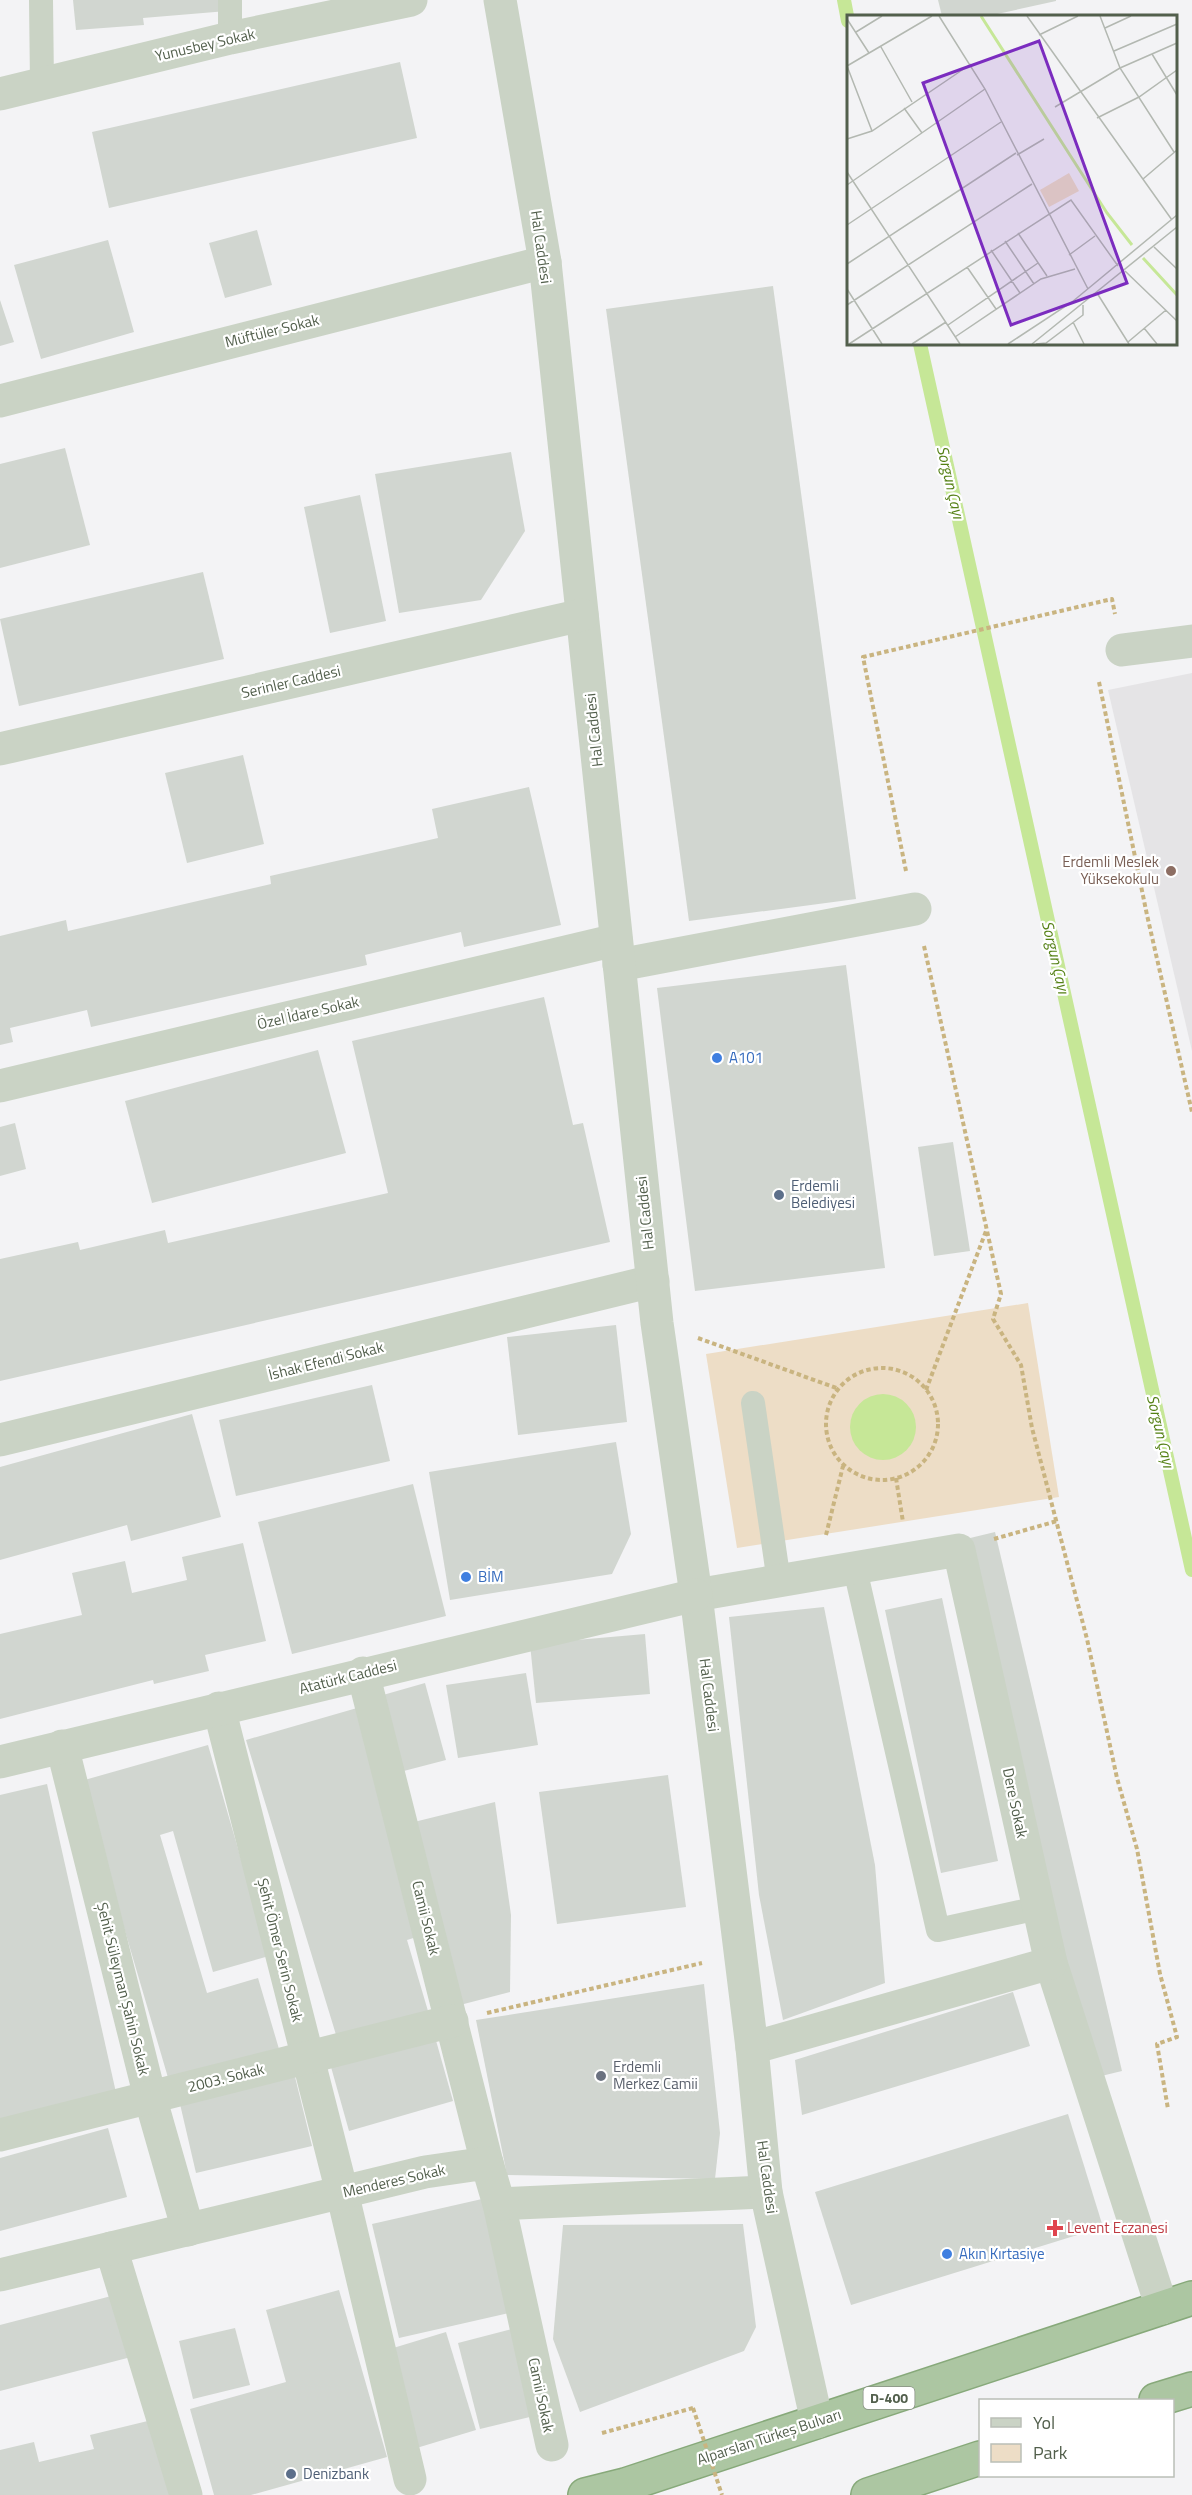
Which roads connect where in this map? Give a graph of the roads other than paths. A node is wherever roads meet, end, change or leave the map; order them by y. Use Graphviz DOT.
graph roads {
  1 [pos="40,0"];
  2 [pos="230,0"];
  3 [pos="411,0"];
  4 [pos="500,0"];
  5 [pos="230,38"];
  6 [pos="42,83"];
  7 [pos="0,94"];
  8 [pos="544,262"];
  9 [pos="0,401"];
  10 [pos="582,615"];
  11 [pos="1192,641"];
  12 [pos="1122,651"];
  13 [pos="0,749"];
  14 [pos="915,909"];
  15 [pos="618,952"];
  16 [pos="0,1086"];
  17 [pos="652,1281"];
  18 [pos="753,1403"];
  19 [pos="0,1440"];
  20 [pos="855,1569"];
  21 [pos="779,1582"];
  22 [pos="696,1595"];
  23 [pos="363,1673"];
  24 [pos="219,1708"];
  25 [pos="62,1746"];
  26 [pos="0,1762"];
  27 [pos="1038,1908"];
  28 [pos="1051,1963"];
  29 [pos="452,2021"];
  30 [pos="752,2048"];
  31 [pos="307,2057"];
  32 [pos="150,2097"];
  33 [pos="0,2135"];
  34 [pos="487,2163"];
  35 [pos="342,2192"];
  36 [pos="766,2192"];
  37 [pos="499,2204"];
  38 [pos="188,2230"];
  39 [pos="111,2248"];
  40 [pos="0,2275"];
  41 [pos="1177,2303"];
  42 [pos="1192,2389"];
  43 [pos="1158,2399"];
  44 [pos="817,2422"];
  45 [pos="552,2445"];
  46 [pos="979,2459"];
  47 [pos="410,2479"];
  48 [pos="883,2492"];
  49 [pos="186,2495"];
  50 [pos="585,2495"];
  1 -- 6 [label="lane"];
  2 -- 5 [label="lane"];
  3 -- 5 [label="street, Yunusbey Sokak"];
  4 -- 8 [label="street, Hal Caddesi"];
  5 -- 6 [label="street, Yunusbey Sokak"];
  6 -- 7 [label="street, Yunusbey Sokak"];
  8 -- 9 [label="street, Müftüler Sokak"];
  8 -- 10 [label="street, Hal Caddesi"];
  10 -- 13 [label="street, Serinler Caddesi"];
  10 -- 15 [label="street, Hal Caddesi"];
  11 -- 12 [label="street"];
  14 -- 15 [label="street, Özel İdare Sokak"];
  15 -- 16 [label="street, Özel İdare Sokak"];
  15 -- 17 [label="street, Hal Caddesi"];
  17 -- 19 [label="street, İshak Efendi Sokak"];
  17 -- 22 [label="street, Hal Caddesi"];
  18 -- 21 [label="lane"];
  20 -- 21 [label="street"];
  20 -- 27 [label="street, Dere Sokak"];
  20 -- 27 [label="lane"];
  21 -- 22 [label="street"];
  22 -- 23 [label="street, Atatürk Caddesi"];
  22 -- 30 [label="street, Hal Caddesi"];
  23 -- 24 [label="street, Atatürk Caddesi"];
  23 -- 29 [label="street, Camii Sokak"];
  24 -- 25 [label="street, Atatürk Caddesi"];
  24 -- 31 [label="street, Şehit Ömer Serin Sokak"];
  25 -- 26 [label="street, Atatürk Caddesi"];
  25 -- 32 [label="street, Şehit Süleyman Şahin Sokak"];
  27 -- 28 [label="street, Dere Sokak"];
  28 -- 30 [label="street"];
  28 -- 41 [label="street, Dere Sokak"];
  29 -- 31 [label="street, 2003. Sokak"];
  29 -- 34 [label="street, Camii Sokak"];
  30 -- 36 [label="street, Hal Caddesi"];
  31 -- 32 [label="street, 2003. Sokak"];
  31 -- 35 [label="street, Şehit Ömer Serin Sokak"];
  32 -- 33 [label="street, 2003. Sokak"];
  32 -- 38 [label="street, Şehit Süleyman Şahin Sokak"];
  34 -- 35 [label="street, Menderes Sokak"];
  34 -- 37 [label="street"];
  35 -- 38 [label="street, Menderes Sokak"];
  35 -- 47 [label="street, Şehit Ömer Serin Sokak"];
  36 -- 37 [label="street"];
  36 -- 44 [label="street, Hal Caddesi"];
  37 -- 45 [label="street, Camii Sokak"];
  38 -- 39 [label="street, Menderes Sokak"];
  39 -- 40 [label="street, Menderes Sokak"];
  39 -- 49 [label="street"];
  41 -- 44 [label="highway, Alparslan Türkeş Bulvarı / D-400"];
  42 -- 43 [label="highway"];
  44 -- 50 [label="highway, Alparslan Türkeş Bulvarı / D-400"];
  46 -- 48 [label="highway"];
}
